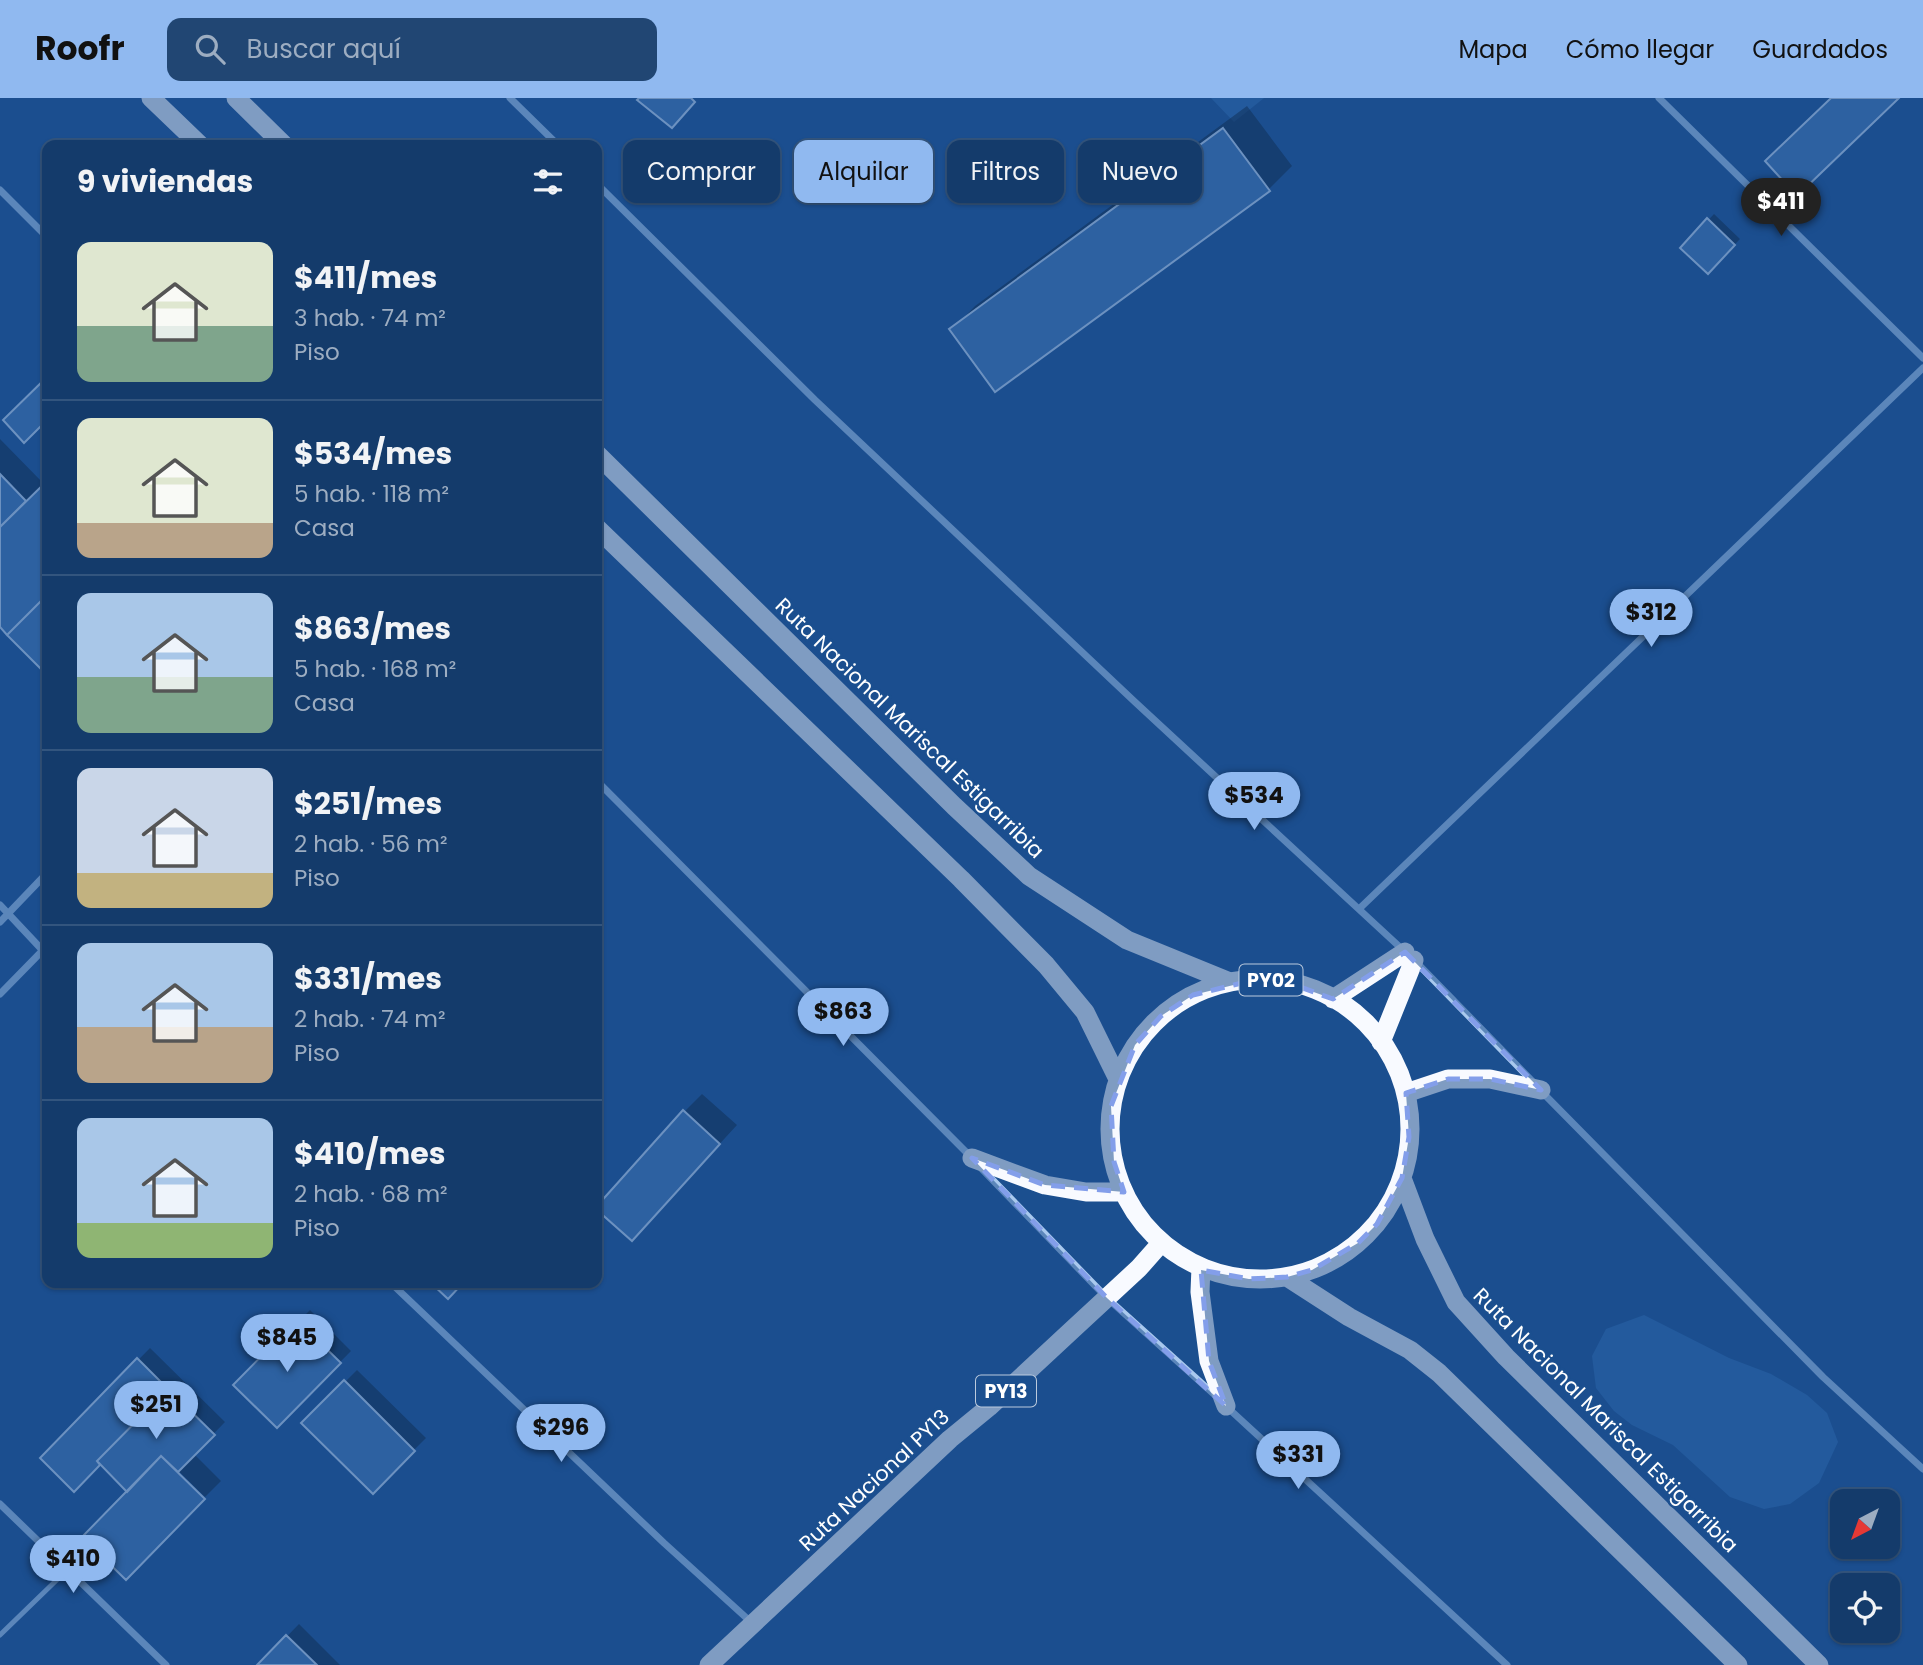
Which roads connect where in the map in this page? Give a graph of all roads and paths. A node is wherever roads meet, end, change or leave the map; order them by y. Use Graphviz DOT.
graph roads {
  1 [pos="151,98"];
  2 [pos="236,98"];
  3 [pos="510,98"];
  4 [pos="1659,98"];
  5 [pos="195,140"];
  6 [pos="279,140"];
  7 [pos="553,140"];
  8 [pos="602,189"];
  9 [pos="0,190"];
  10 [pos="42,232"];
  11 [pos="1923,358"];
  12 [pos="1923,368"];
  13 [pos="602,459"];
  14 [pos="602,533"];
  15 [pos="602,786"];
  16 [pos="42,878"];
  17 [pos="0,905"];
  18 [pos="1360,909"];
  19 [pos="9,913"];
  20 [pos="0,922"];
  21 [pos="42,947"];
  22 [pos="42,955"];
  23 [pos="1410,956"];
  24 [pos="1230,982"];
  25 [pos="0,994"];
  26 [pos="1333,999"];
  27 [pos="1381,1042"];
  28 [pos="1118,1079"];
  29 [pos="1541,1090"];
  30 [pos="1406,1093"];
  31 [pos="972,1157"];
  32 [pos="1402,1178"];
  33 [pos="1124,1192"];
  34 [pos="1162,1242"];
  35 [pos="1201,1267"];
  36 [pos="1287,1277"];
  37 [pos="396,1288"];
  38 [pos="1107,1298"];
  39 [pos="1226,1406"];
  40 [pos="1923,1469"];
  41 [pos="0,1504"];
  42 [pos="67,1570"];
  43 [pos="752,1623"];
  44 [pos="0,1634"];
  45 [pos="166,1665"];
  46 [pos="709,1665"];
  47 [pos="1507,1665"];
  48 [pos="1738,1665"];
  49 [pos="1819,1665"];
  1 -- 5 [label="highway"];
  2 -- 6 [label="highway"];
  3 -- 7 [label="street"];
  4 -- 11 [label="street"];
  8 -- 18 [label="street"];
  9 -- 10 [label="street"];
  12 -- 18 [label="street"];
  13 -- 24 [label="highway, Ruta Nacional Mariscal Estigarribia / PY02"];
  14 -- 28 [label="highway"];
  15 -- 31 [label="street"];
  16 -- 19 [label="street"];
  17 -- 19 [label="street"];
  18 -- 23 [label="street"];
  19 -- 20 [label="street"];
  19 -- 21 [label="street"];
  22 -- 25 [label="street"];
  23 -- 26 [label="highway"];
  23 -- 27 [label="highway"];
  23 -- 29 [label="street"];
  24 -- 26 [label="highway, PY02"];
  24 -- 28 [label="highway, PY02"];
  26 -- 27 [label="highway, PY02"];
  27 -- 30 [label="highway, PY02"];
  28 -- 33 [label="highway, PY02"];
  29 -- 30 [label="highway"];
  29 -- 40 [label="street"];
  30 -- 32 [label="highway, PY02"];
  31 -- 33 [label="highway"];
  31 -- 38 [label="street"];
  32 -- 36 [label="highway, PY02"];
  32 -- 49 [label="highway, Ruta Nacional Mariscal Estigarribia / PY02"];
  33 -- 34 [label="highway, PY02"];
  34 -- 35 [label="highway, PY02"];
  34 -- 38 [label="highway, Ruta Nacional PY13 / PY13"];
  35 -- 36 [label="highway, PY02"];
  35 -- 39 [label="highway"];
  36 -- 48 [label="highway"];
  37 -- 43 [label="street"];
  38 -- 39 [label="street"];
  38 -- 43 [label="highway, Ruta Nacional PY13 / PY13"];
  39 -- 47 [label="street"];
  41 -- 42 [label="street"];
  42 -- 44 [label="lane"];
  42 -- 45 [label="street"];
  43 -- 46 [label="highway, Ruta Nacional PY13 / PY13"];
}
